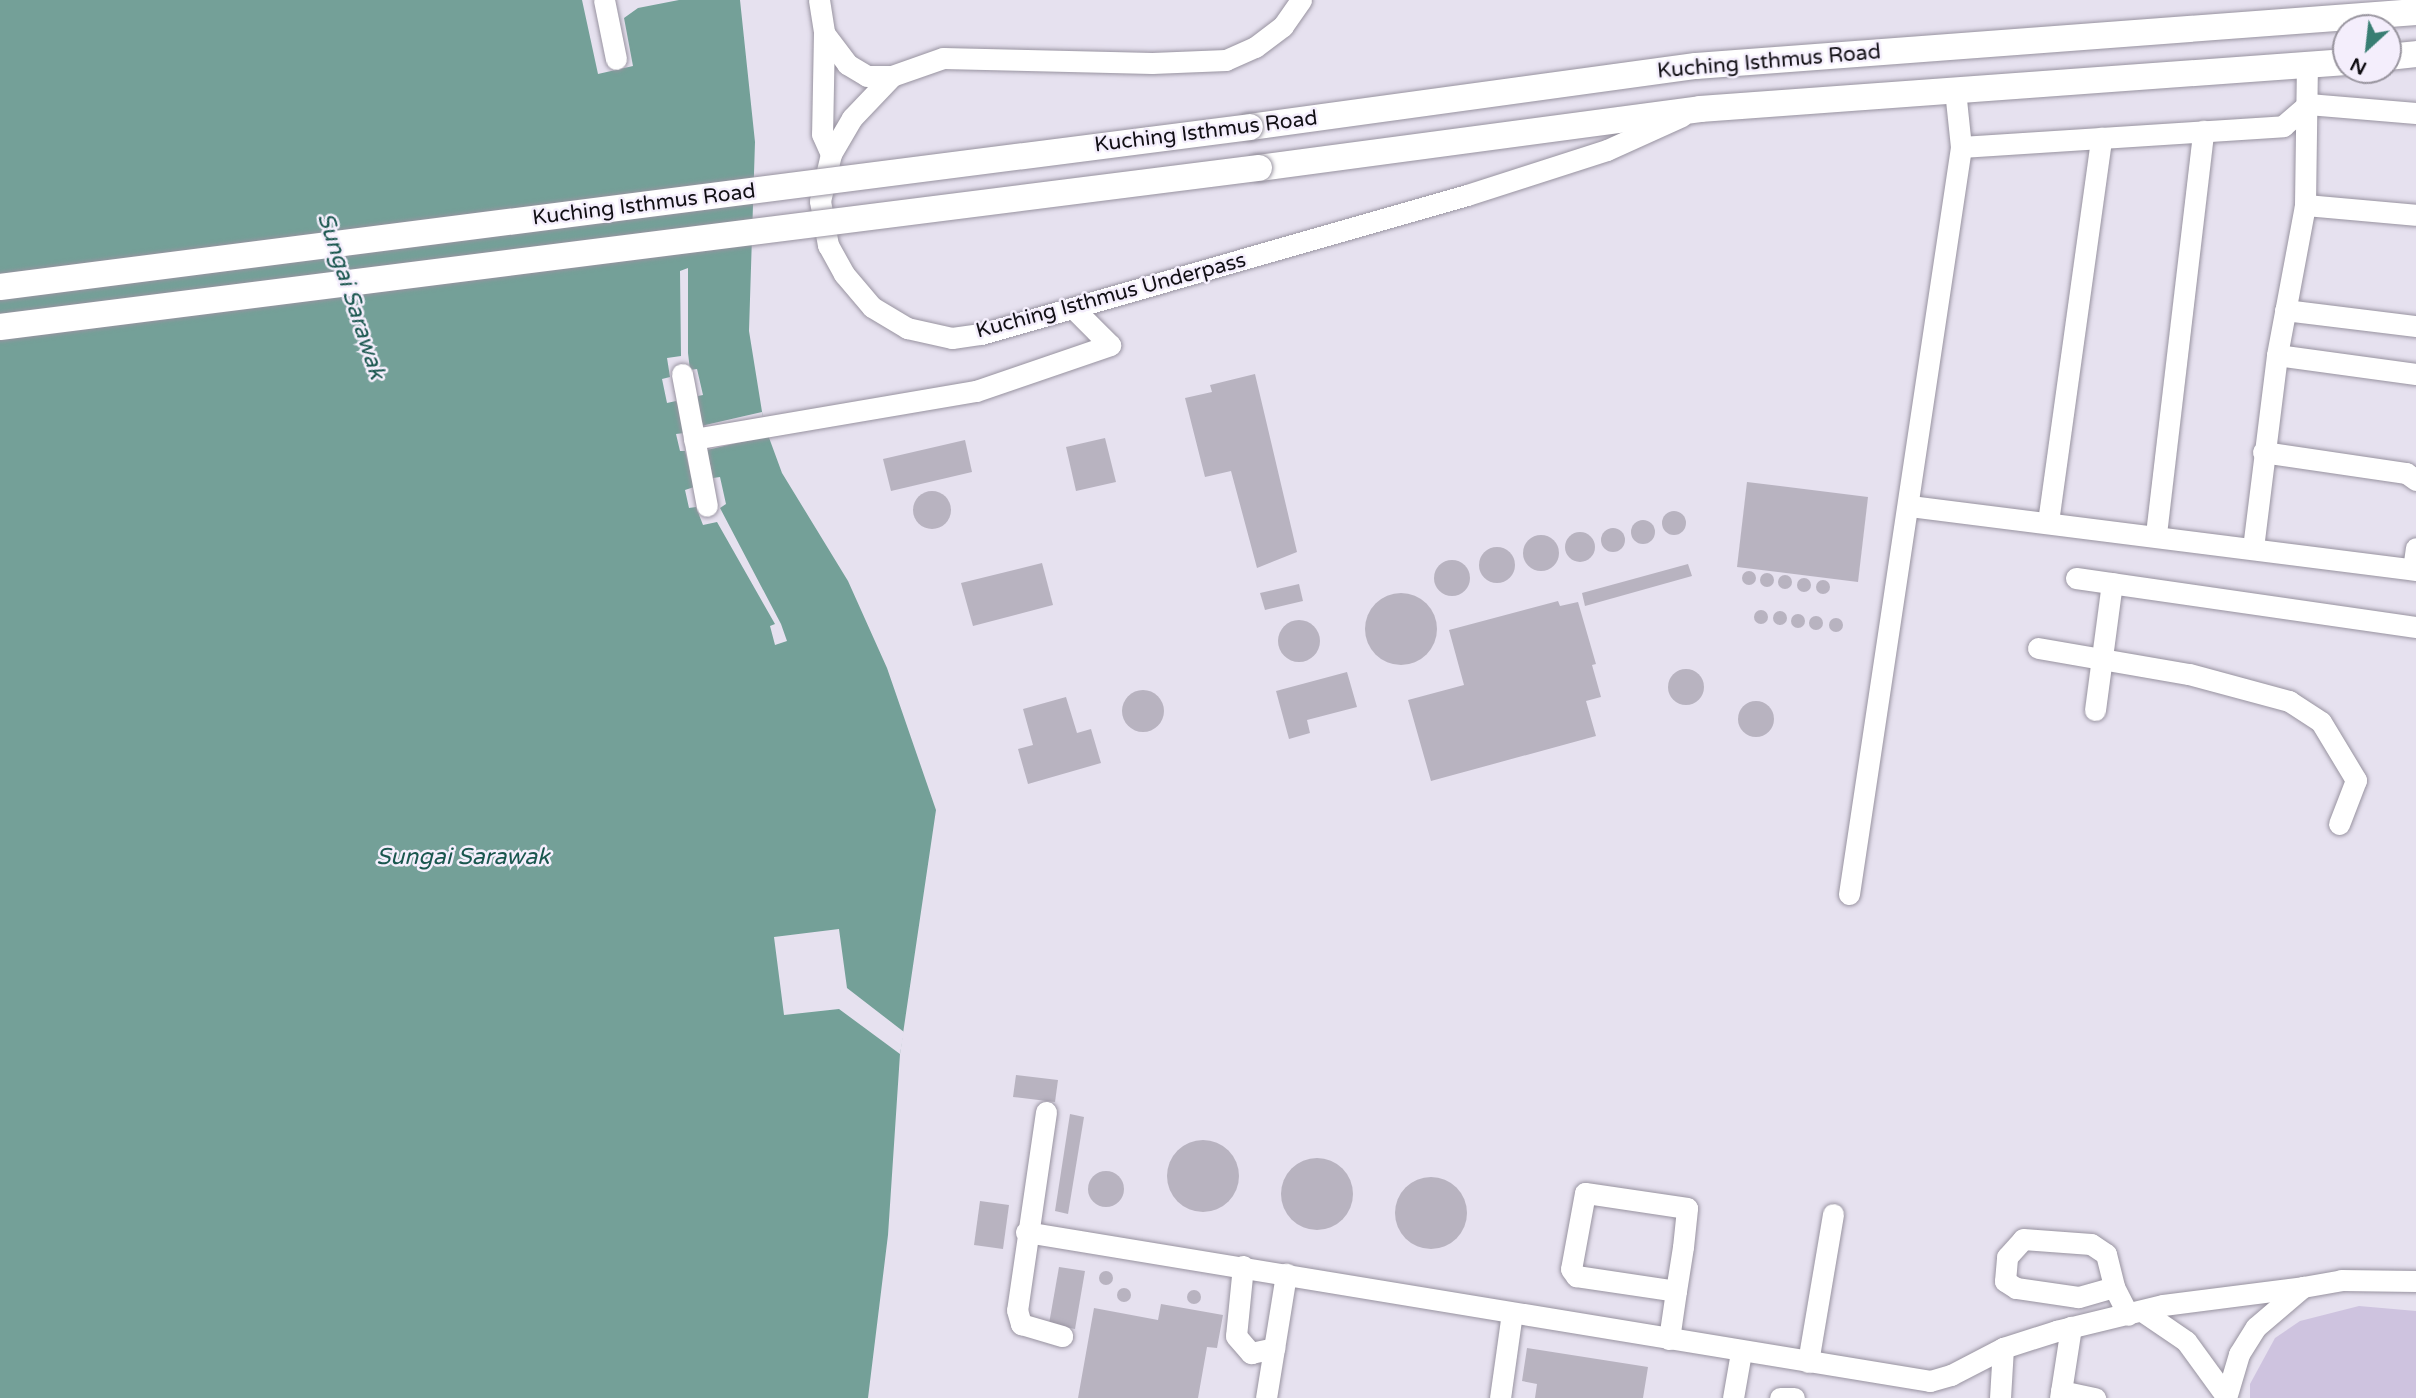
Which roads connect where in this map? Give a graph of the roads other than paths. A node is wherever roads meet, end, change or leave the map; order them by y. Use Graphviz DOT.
graph roads {
  1 [pos="819,0"];
  2 [pos="1301,0"];
  3 [pos="611,1"];
  4 [pos="2416,12"];
  5 [pos="824,33"];
  6 [pos="616,59"];
  7 [pos="2332,63"];
  8 [pos="2307,66"];
  9 [pos="892,76"];
  10 [pos="1955,90"];
  11 [pos="2308,104"];
  12 [pos="1700,108"];
  13 [pos="2416,113"];
  14 [pos="2203,131"];
  15 [pos="2101,138"];
  16 [pos="1961,147"];
  17 [pos="831,153"];
  18 [pos="2305,205"];
  19 [pos="2416,215"];
  20 [pos="0,287"];
  21 [pos="1074,309"];
  22 [pos="2286,310"];
  23 [pos="2416,326"];
  24 [pos="0,327"];
  25 [pos="2277,355"];
  26 [pos="682,374"];
  27 [pos="2416,374"];
  28 [pos="694,439"];
  29 [pos="2263,452"];
  30 [pos="2416,480"];
  31 [pos="707,506"];
  32 [pos="1910,506"];
  33 [pos="2048,522"];
  34 [pos="2156,534"];
  35 [pos="2253,548"];
  36 [pos="2415,562"];
  37 [pos="2076,578"];
  38 [pos="2112,583"];
  39 [pos="2416,627"];
  40 [pos="2038,648"];
  41 [pos="2102,661"];
  42 [pos="2095,710"];
  43 [pos="2339,824"];
  44 [pos="1849,894"];
  45 [pos="1046,1112"];
  46 [pos="1833,1214"];
  47 [pos="1026,1232"];
  48 [pos="1243,1266"];
  49 [pos="1286,1274"];
  50 [pos="2413,1275"];
  51 [pos="2114,1287"];
  52 [pos="2303,1287"];
  53 [pos="1676,1291"];
  54 [pos="1512,1313"];
  55 [pos="2135,1313"];
  56 [pos="2071,1327"];
  57 [pos="1062,1336"];
  58 [pos="1669,1339"];
  59 [pos="1275,1348"];
  60 [pos="2003,1348"];
  61 [pos="1741,1352"];
  62 [pos="1808,1362"];
  63 [pos="2060,1394"];
  64 [pos="2226,1397"];
  65 [pos="1266,1398"];
  66 [pos="1500,1398"];
  67 [pos="1733,1398"];
  68 [pos="1780,1398"];
  69 [pos="1794,1398"];
  70 [pos="2000,1398"];
  71 [pos="2095,1398"];
  1 -- 5 [label="street"];
  2 -- 9 [label="street, Kuching Isthmus Underpass"];
  3 -- 6 [label="street"];
  4 -- 20 [label="main road, Kuching Isthmus Road, bridge"];
  5 -- 9 [label="street"];
  5 -- 17 [label="street"];
  7 -- 8 [label="main road, Kuching Isthmus Road"];
  8 -- 10 [label="main road, Kuching Isthmus Road"];
  8 -- 11 [label="street"];
  9 -- 17 [label="street, Kuching Isthmus Underpass"];
  10 -- 12 [label="main road, Kuching Isthmus Road"];
  10 -- 16 [label="street"];
  11 -- 13 [label="street"];
  11 -- 14 [label="street"];
  11 -- 18 [label="street"];
  12 -- 21 [label="street, Kuching Isthmus Underpass"];
  12 -- 24 [label="main road, Kuching Isthmus Road, bridge"];
  14 -- 15 [label="street"];
  14 -- 34 [label="street"];
  15 -- 16 [label="street"];
  15 -- 33 [label="street"];
  16 -- 32 [label="street"];
  17 -- 21 [label="street, Kuching Isthmus Underpass"];
  18 -- 19 [label="street"];
  18 -- 22 [label="street"];
  21 -- 28 [label="street"];
  22 -- 23 [label="street"];
  22 -- 25 [label="street"];
  25 -- 27 [label="street"];
  25 -- 29 [label="street"];
  26 -- 28 [label="street"];
  28 -- 31 [label="street"];
  29 -- 30 [label="street"];
  29 -- 35 [label="street"];
  32 -- 33 [label="street"];
  32 -- 44 [label="street"];
  33 -- 34 [label="street"];
  34 -- 35 [label="street"];
  35 -- 36 [label="street"];
  37 -- 38 [label="street"];
  38 -- 39 [label="street"];
  38 -- 41 [label="street"];
  40 -- 41 [label="street"];
  41 -- 42 [label="street"];
  41 -- 43 [label="street"];
  45 -- 47 [label="street"];
  46 -- 62 [label="street"];
  47 -- 48 [label="street"];
  47 -- 57 [label="street"];
  48 -- 49 [label="street"];
  48 -- 59 [label="street"];
  49 -- 54 [label="street"];
  49 -- 59 [label="street"];
  50 -- 52 [label="street"];
  51 -- 51 [label="street"];
  51 -- 55 [label="street"];
  52 -- 55 [label="street"];
  52 -- 64 [label="street"];
  53 -- 53 [label="street"];
  53 -- 58 [label="street"];
  54 -- 58 [label="street"];
  54 -- 66 [label="street"];
  55 -- 56 [label="street"];
  55 -- 64 [label="street"];
  56 -- 60 [label="street"];
  56 -- 63 [label="street"];
  58 -- 61 [label="street"];
  59 -- 65 [label="street"];
  60 -- 62 [label="street"];
  60 -- 70 [label="street"];
  61 -- 62 [label="street"];
  61 -- 67 [label="street"];
  63 -- 71 [label="street"];
  68 -- 69 [label="street"];
}
